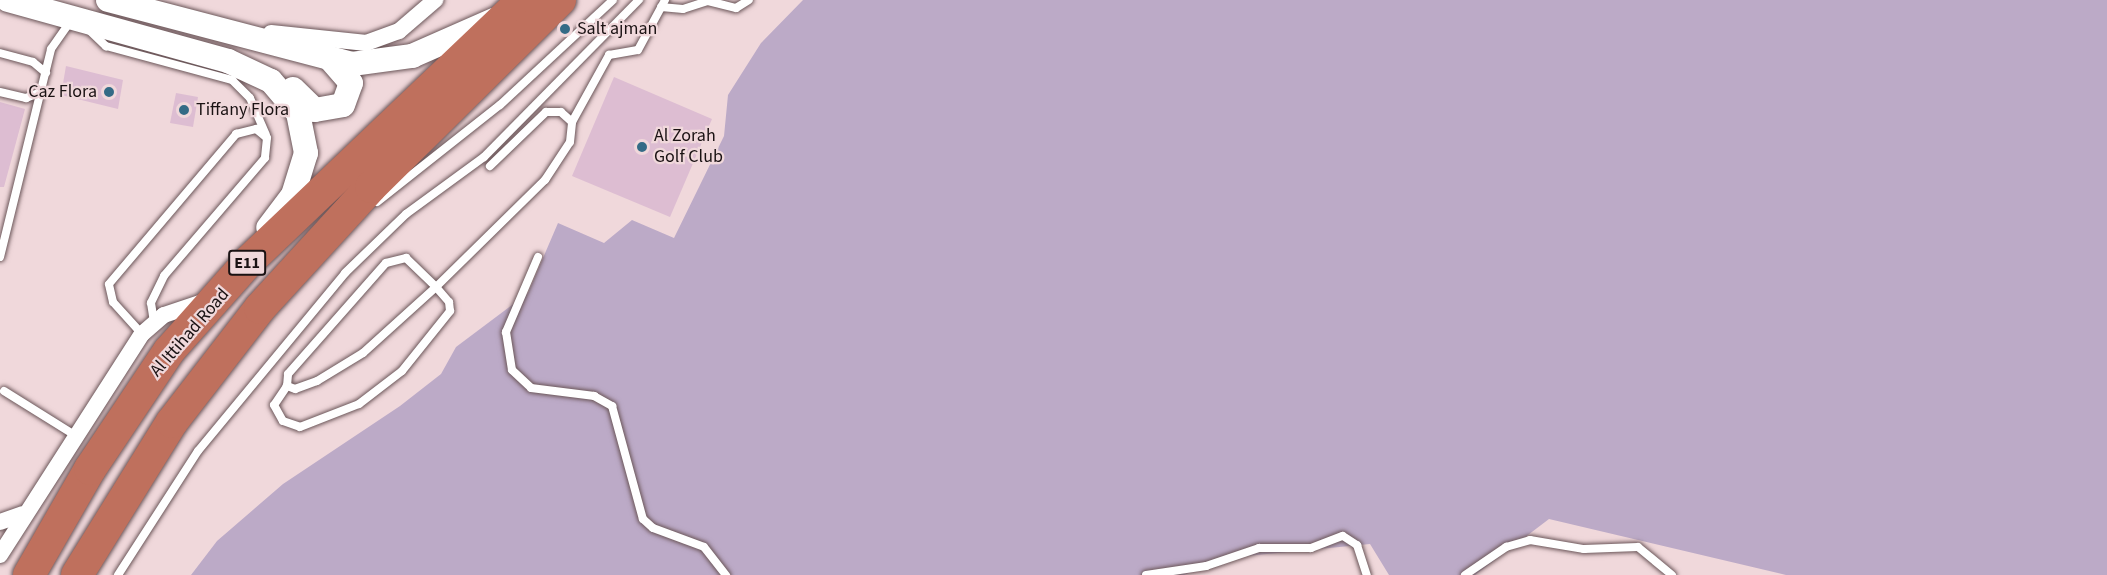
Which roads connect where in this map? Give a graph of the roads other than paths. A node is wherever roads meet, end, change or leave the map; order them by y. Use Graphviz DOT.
graph roads {
  1 [pos="8,0"];
  2 [pos="108,0"];
  3 [pos="168,0"];
  4 [pos="435,0"];
  5 [pos="560,0"];
  6 [pos="613,0"];
  7 [pos="639,0"];
  8 [pos="721,0"];
  9 [pos="748,0"];
  10 [pos="663,4"];
  11 [pos="516,6"];
  12 [pos="731,7"];
  13 [pos="78,18"];
  14 [pos="191,20"];
  15 [pos="241,35"];
  16 [pos="0,53"];
  17 [pos="332,60"];
  18 [pos="46,73"];
  19 [pos="272,81"];
  20 [pos="0,92"];
  21 [pos="41,92"];
  22 [pos="572,122"];
  23 [pos="267,138"];
  24 [pos="490,166"];
  25 [pos="313,248"];
  26 [pos="0,256"];
  27 [pos="538,257"];
  28 [pos="249,261"];
  29 [pos="436,287"];
  30 [pos="222,297"];
  31 [pos="148,328"];
  32 [pos="287,386"];
  33 [pos="4,391"];
  34 [pos="72,434"];
  35 [pos="23,514"];
  36 [pos="0,522"];
  37 [pos="0,555"];
  38 [pos="29,575"];
  39 [pos="78,575"];
  40 [pos="118,575"];
  41 [pos="726,575"];
  42 [pos="1146,575"];
  43 [pos="1367,575"];
  44 [pos="1465,575"];
  45 [pos="1672,575"];
  1 -- 13 [label="street"];
  2 -- 14 [label="street"];
  3 -- 14 [label="street"];
  4 -- 15 [label="street"];
  5 -- 25 [label="highway, Al Ittihad Road / E11"];
  6 -- 25 [label="lane"];
  7 -- 40 [label="lane"];
  8 -- 12 [label="lane"];
  9 -- 12 [label="lane"];
  10 -- 12 [label="lane"];
  10 -- 22 [label="lane"];
  11 -- 17 [label="street"];
  11 -- 28 [label="highway, Al Ittihad Road / E11"];
  13 -- 18 [label="lane"];
  13 -- 19 [label="street"];
  13 -- 23 [label="lane"];
  14 -- 15 [label="street"];
  15 -- 17 [label="street"];
  16 -- 18 [label="lane"];
  17 -- 19 [label="street"];
  18 -- 21 [label="lane"];
  19 -- 28 [label="street"];
  20 -- 21 [label="lane"];
  21 -- 26 [label="lane"];
  22 -- 24 [label="lane"];
  22 -- 29 [label="lane"];
  23 -- 31 [label="lane"];
  23 -- 31 [label="lane"];
  25 -- 39 [label="highway, Al Ittihad Road / E11"];
  27 -- 41 [label="lane"];
  28 -- 30 [label="highway, Al Ittihad Road / E11"];
  29 -- 32 [label="lane"];
  29 -- 32 [label="lane"];
  29 -- 32 [label="lane"];
  30 -- 31 [label="street"];
  30 -- 38 [label="highway, Al Ittihad Road / E11"];
  31 -- 34 [label="street"];
  33 -- 34 [label="lane"];
  34 -- 35 [label="street"];
  35 -- 36 [label="street"];
  35 -- 37 [label="street"];
  42 -- 43 [label="lane"];
  44 -- 45 [label="lane"];
}
